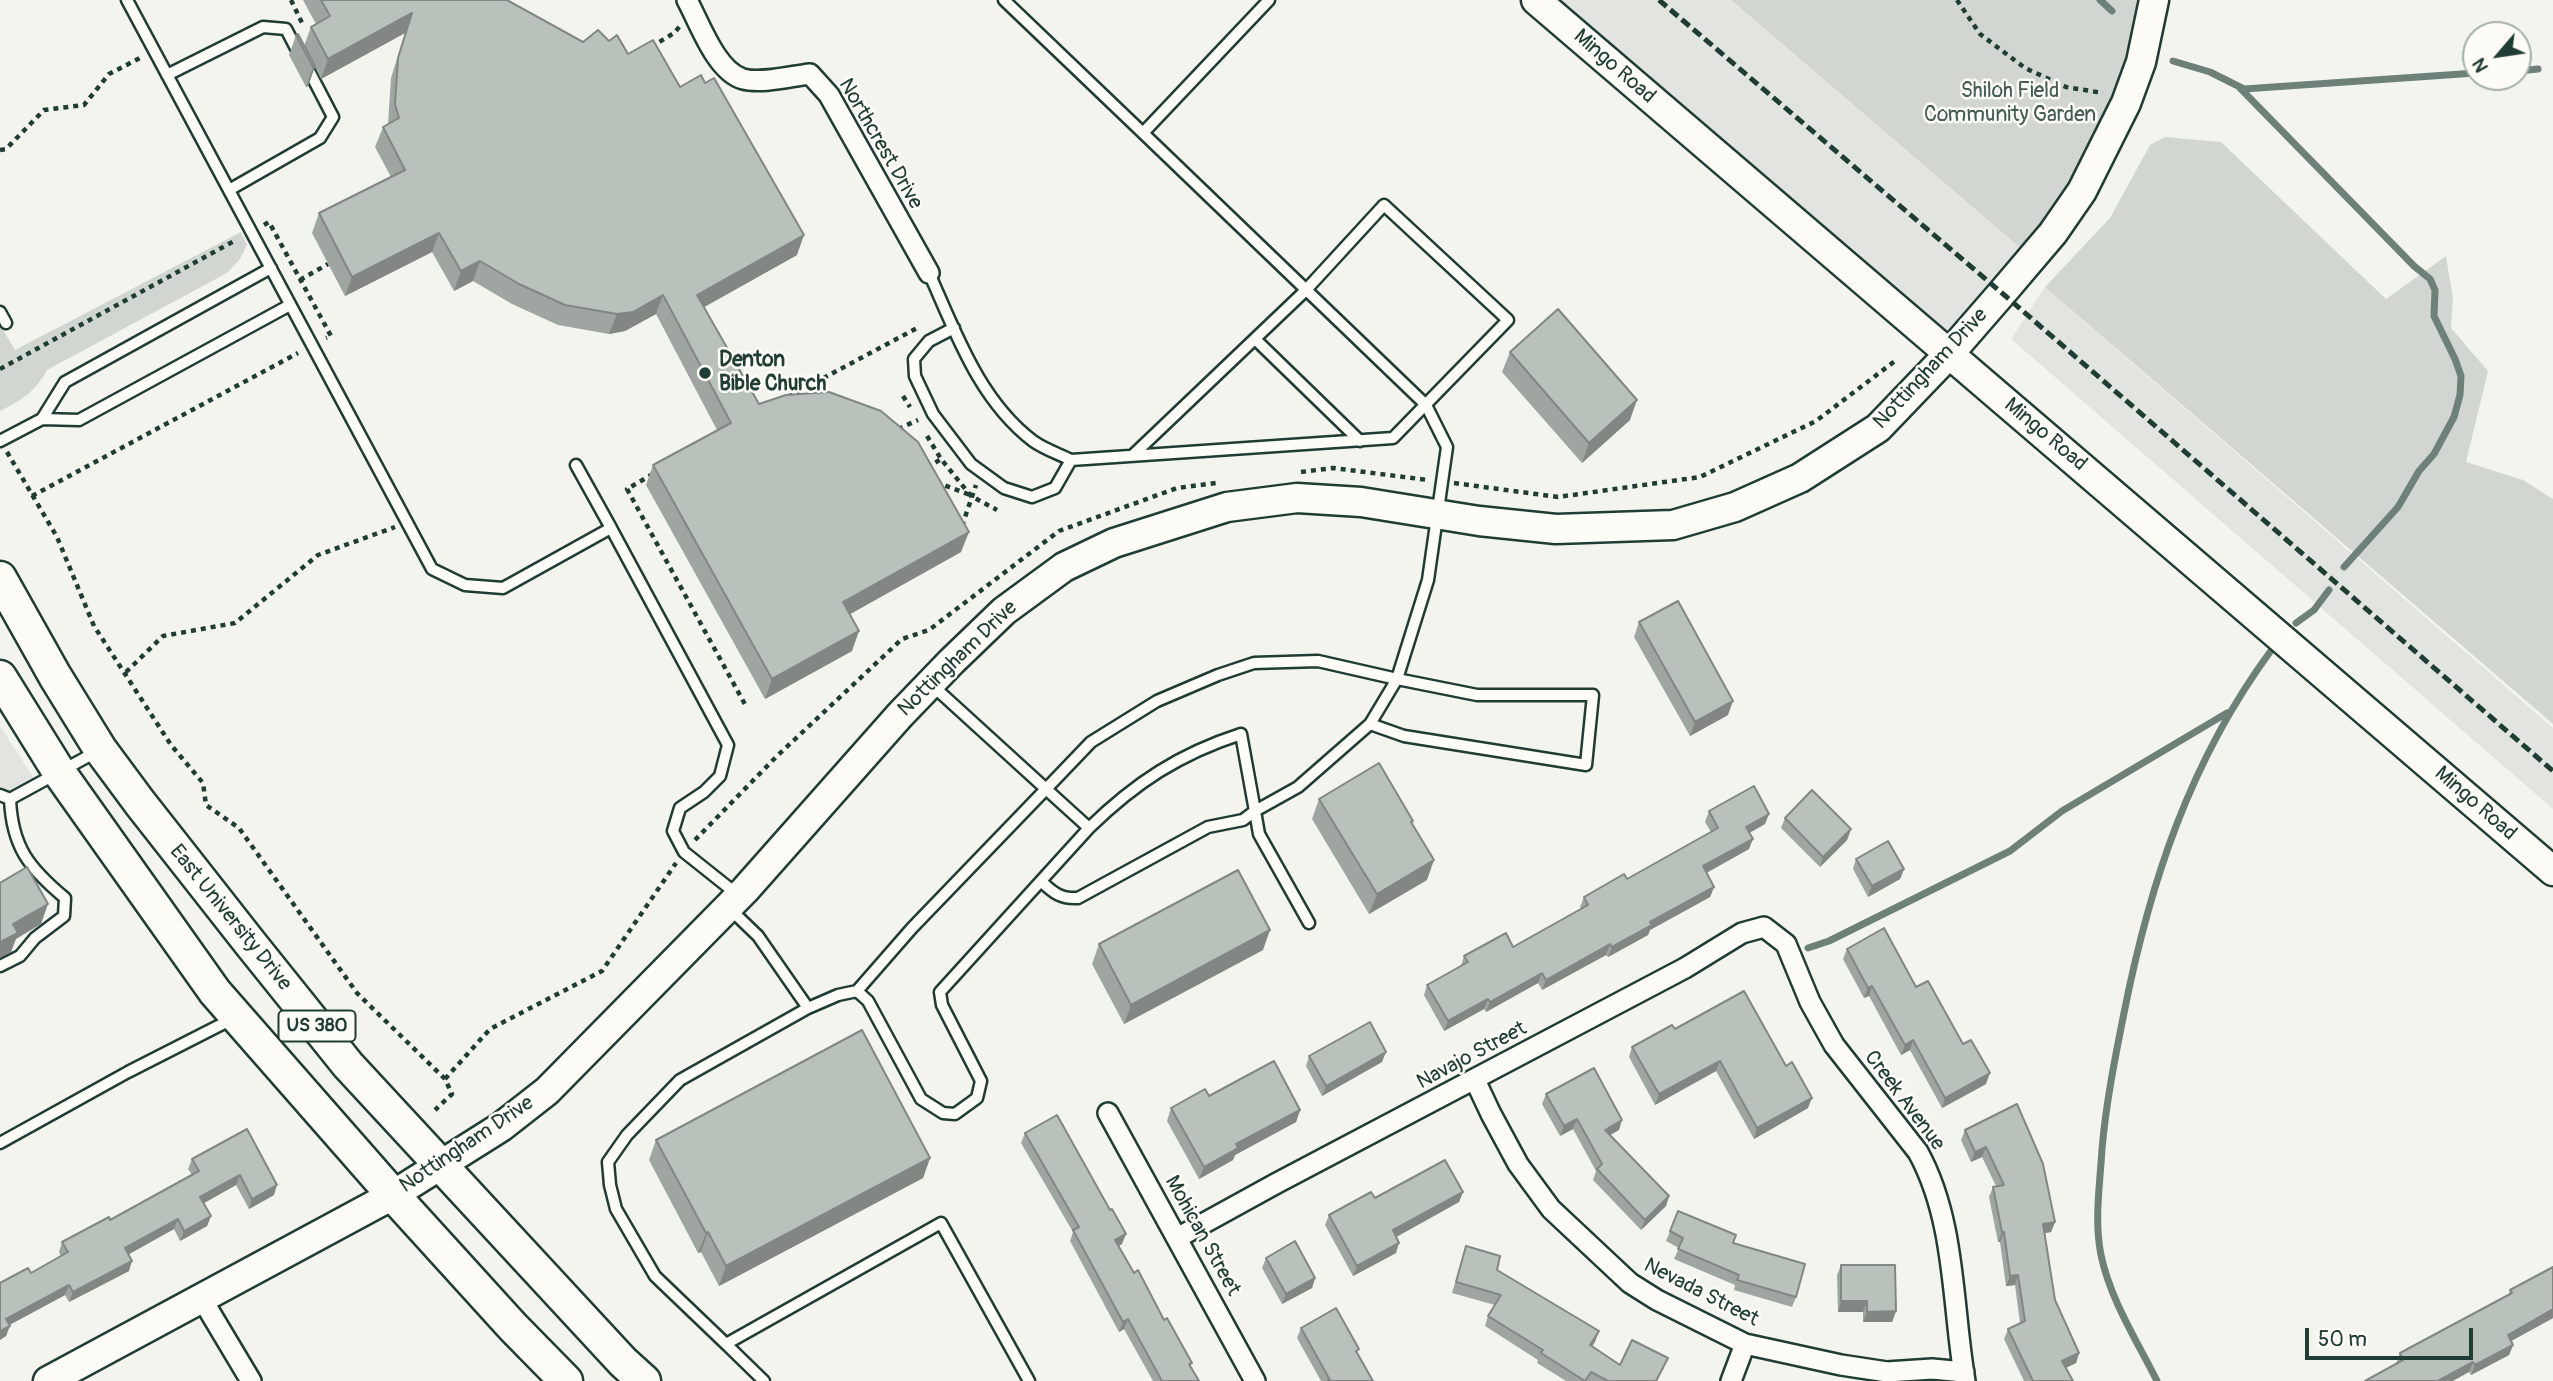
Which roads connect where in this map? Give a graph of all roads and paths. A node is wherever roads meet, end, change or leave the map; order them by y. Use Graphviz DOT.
graph roads {
  1 [pos="127,0"];
  2 [pos="1004,0"];
  3 [pos="1269,0"];
  4 [pos="1536,0"];
  5 [pos="1957,0"];
  6 [pos="2154,0"];
  7 [pos="689,5"];
  8 [pos="154,51"];
  9 [pos="640,53"];
  10 [pos="167,75"];
  11 [pos="2128,97"];
  12 [pos="1143,133"];
  13 [pos="0,150"];
  14 [pos="229,190"];
  15 [pos="263,226"];
  16 [pos="236,240"];
  17 [pos="328,264"];
  18 [pos="271,268"];
  19 [pos="929,274"];
  20 [pos="300,280"];
  21 [pos="1305,290"];
  22 [pos="290,305"];
  23 [pos="0,312"];
  24 [pos="947,312"];
  25 [pos="6,323"];
  26 [pos="954,328"];
  27 [pos="324,339"];
  28 [pos="1255,339"];
  29 [pos="298,353"];
  30 [pos="1949,354"];
  31 [pos="1895,361"];
  32 [pos="0,369"];
  33 [pos="806,387"];
  34 [pos="783,399"];
  35 [pos="805,400"];
  36 [pos="1426,405"];
  37 [pos="42,419"];
  38 [pos="918,420"];
  39 [pos="1360,440"];
  40 [pos="0,441"];
  41 [pos="901,441"];
  42 [pos="1133,456"];
  43 [pos="941,459"];
  44 [pos="1071,460"];
  45 [pos="576,465"];
  46 [pos="660,470"];
  47 [pos="981,472"];
  48 [pos="1294,473"];
  49 [pos="918,474"];
  50 [pos="928,478"];
  51 [pos="1229,481"];
  52 [pos="1443,482"];
  53 [pos="32,496"];
  54 [pos="971,496"];
  55 [pos="1439,514"];
  56 [pos="407,523"];
  57 [pos="611,528"];
  58 [pos="960,532"];
  59 [pos="0,578"];
  60 [pos="125,672"];
  61 [pos="0,677"];
  62 [pos="1397,679"];
  63 [pos="930,684"];
  64 [pos="747,708"];
  65 [pos="1370,724"];
  66 [pos="100,749"];
  67 [pos="59,772"];
  68 [pos="1046,789"];
  69 [pos="5,797"];
  70 [pos="1255,811"];
  71 [pos="1089,828"];
  72 [pos="684,852"];
  73 [pos="2553,871"];
  74 [pos="1041,881"];
  75 [pos="734,902"];
  76 [pos="1309,923"];
  77 [pos="1786,944"];
  78 [pos="0,966"];
  79 [pos="857,991"];
  80 [pos="808,1007"];
  81 [pos="236,1017"];
  82 [pos="445,1079"];
  83 [pos="1475,1080"];
  84 [pos="435,1110"];
  85 [pos="1108,1113"];
  86 [pos="0,1143"];
  87 [pos="440,1167"];
  88 [pos="393,1195"];
  89 [pos="1177,1238"];
  90 [pos="202,1299"];
  91 [pos="726,1344"];
  92 [pos="1745,1344"];
  93 [pos="1965,1377"];
  94 [pos="48,1381"];
  95 [pos="251,1381"];
  96 [pos="566,1381"];
  97 [pos="644,1381"];
  98 [pos="764,1381"];
  99 [pos="1029,1381"];
  100 [pos="1255,1381"];
  101 [pos="1731,1381"];
  1 -- 8 [label="lane"];
  2 -- 12 [label="lane"];
  3 -- 12 [label="lane"];
  4 -- 30 [label="street, Mingo Road"];
  5 -- 11 [label="path"];
  6 -- 11 [label="street, Nottingham Drive"];
  7 -- 9 [label="path"];
  7 -- 19 [label="street, Northcrest Drive"];
  8 -- 10 [label="lane"];
  8 -- 13 [label="path"];
  10 -- 14 [label="lane"];
  10 -- 14 [label="lane"];
  11 -- 30 [label="street, Nottingham Drive"];
  12 -- 21 [label="lane"];
  14 -- 18 [label="lane"];
  15 -- 20 [label="path"];
  16 -- 32 [label="path"];
  17 -- 20 [label="path"];
  18 -- 22 [label="lane"];
  18 -- 37 [label="lane"];
  19 -- 24 [label="lane"];
  20 -- 27 [label="path"];
  21 -- 28 [label="lane"];
  21 -- 36 [label="lane"];
  21 -- 36 [label="lane"];
  22 -- 37 [label="lane"];
  22 -- 56 [label="lane"];
  23 -- 25 [label="lane"];
  24 -- 26 [label="lane"];
  24 -- 33 [label="path"];
  26 -- 44 [label="lane"];
  26 -- 47 [label="lane"];
  28 -- 39 [label="lane"];
  28 -- 42 [label="lane"];
  29 -- 53 [label="path"];
  30 -- 55 [label="street, Nottingham Drive"];
  30 -- 73 [label="street, Mingo Road"];
  31 -- 52 [label="path"];
  33 -- 34 [label="path"];
  33 -- 35 [label="path"];
  36 -- 39 [label="lane"];
  36 -- 52 [label="lane"];
  37 -- 40 [label="lane"];
  38 -- 41 [label="path"];
  39 -- 42 [label="lane"];
  40 -- 53 [label="path"];
  42 -- 44 [label="lane"];
  43 -- 49 [label="path"];
  44 -- 47 [label="lane"];
  45 -- 57 [label="lane"];
  46 -- 64 [label="path"];
  47 -- 54 [label="path"];
  48 -- 52 [label="path"];
  50 -- 54 [label="path"];
  51 -- 72 [label="path"];
  52 -- 55 [label="lane"];
  53 -- 60 [label="path"];
  54 -- 58 [label="path"];
  55 -- 62 [label="lane"];
  55 -- 63 [label="street, Nottingham Drive"];
  56 -- 57 [label="lane"];
  56 -- 60 [label="path"];
  57 -- 72 [label="lane"];
  59 -- 66 [label="main road, East University Drive / US 380"];
  60 -- 82 [label="path"];
  61 -- 67 [label="main road, US 380"];
  62 -- 65 [label="lane"];
  62 -- 65 [label="lane"];
  62 -- 68 [label="lane"];
  63 -- 68 [label="lane"];
  63 -- 75 [label="street, Nottingham Drive"];
  65 -- 70 [label="lane"];
  66 -- 67 [label="lane"];
  66 -- 87 [label="main road, East University Drive / US 380"];
  67 -- 69 [label="lane"];
  67 -- 81 [label="main road, US 380"];
  68 -- 71 [label="lane"];
  68 -- 79 [label="lane"];
  69 -- 78 [label="lane"];
  70 -- 71 [label="lane"];
  70 -- 74 [label="lane"];
  70 -- 76 [label="lane"];
  71 -- 74 [label="lane"];
  72 -- 75 [label="lane"];
  72 -- 82 [label="path"];
  74 -- 79 [label="lane"];
  75 -- 80 [label="lane"];
  75 -- 87 [label="street, Nottingham Drive"];
  77 -- 83 [label="street, Navajo Street"];
  77 -- 93 [label="street, Creek Avenue"];
  79 -- 80 [label="lane"];
  80 -- 91 [label="lane"];
  81 -- 86 [label="lane"];
  81 -- 88 [label="main road, US 380"];
  82 -- 84 [label="path"];
  83 -- 89 [label="street, Navajo Street"];
  83 -- 92 [label="street, Nevada Street"];
  85 -- 89 [label="street, Mohican Street"];
  87 -- 88 [label="street, Nottingham Drive"];
  87 -- 97 [label="main road, East University Drive / US 380"];
  88 -- 90 [label="street, Nottingham Drive"];
  88 -- 96 [label="main road, US 380"];
  89 -- 100 [label="street, Mohican Street"];
  90 -- 94 [label="street, Nottingham Drive"];
  90 -- 95 [label="street"];
  91 -- 98 [label="lane"];
  91 -- 99 [label="lane"];
  92 -- 93 [label="street, Nevada Street"];
  92 -- 101 [label="street"];
}
